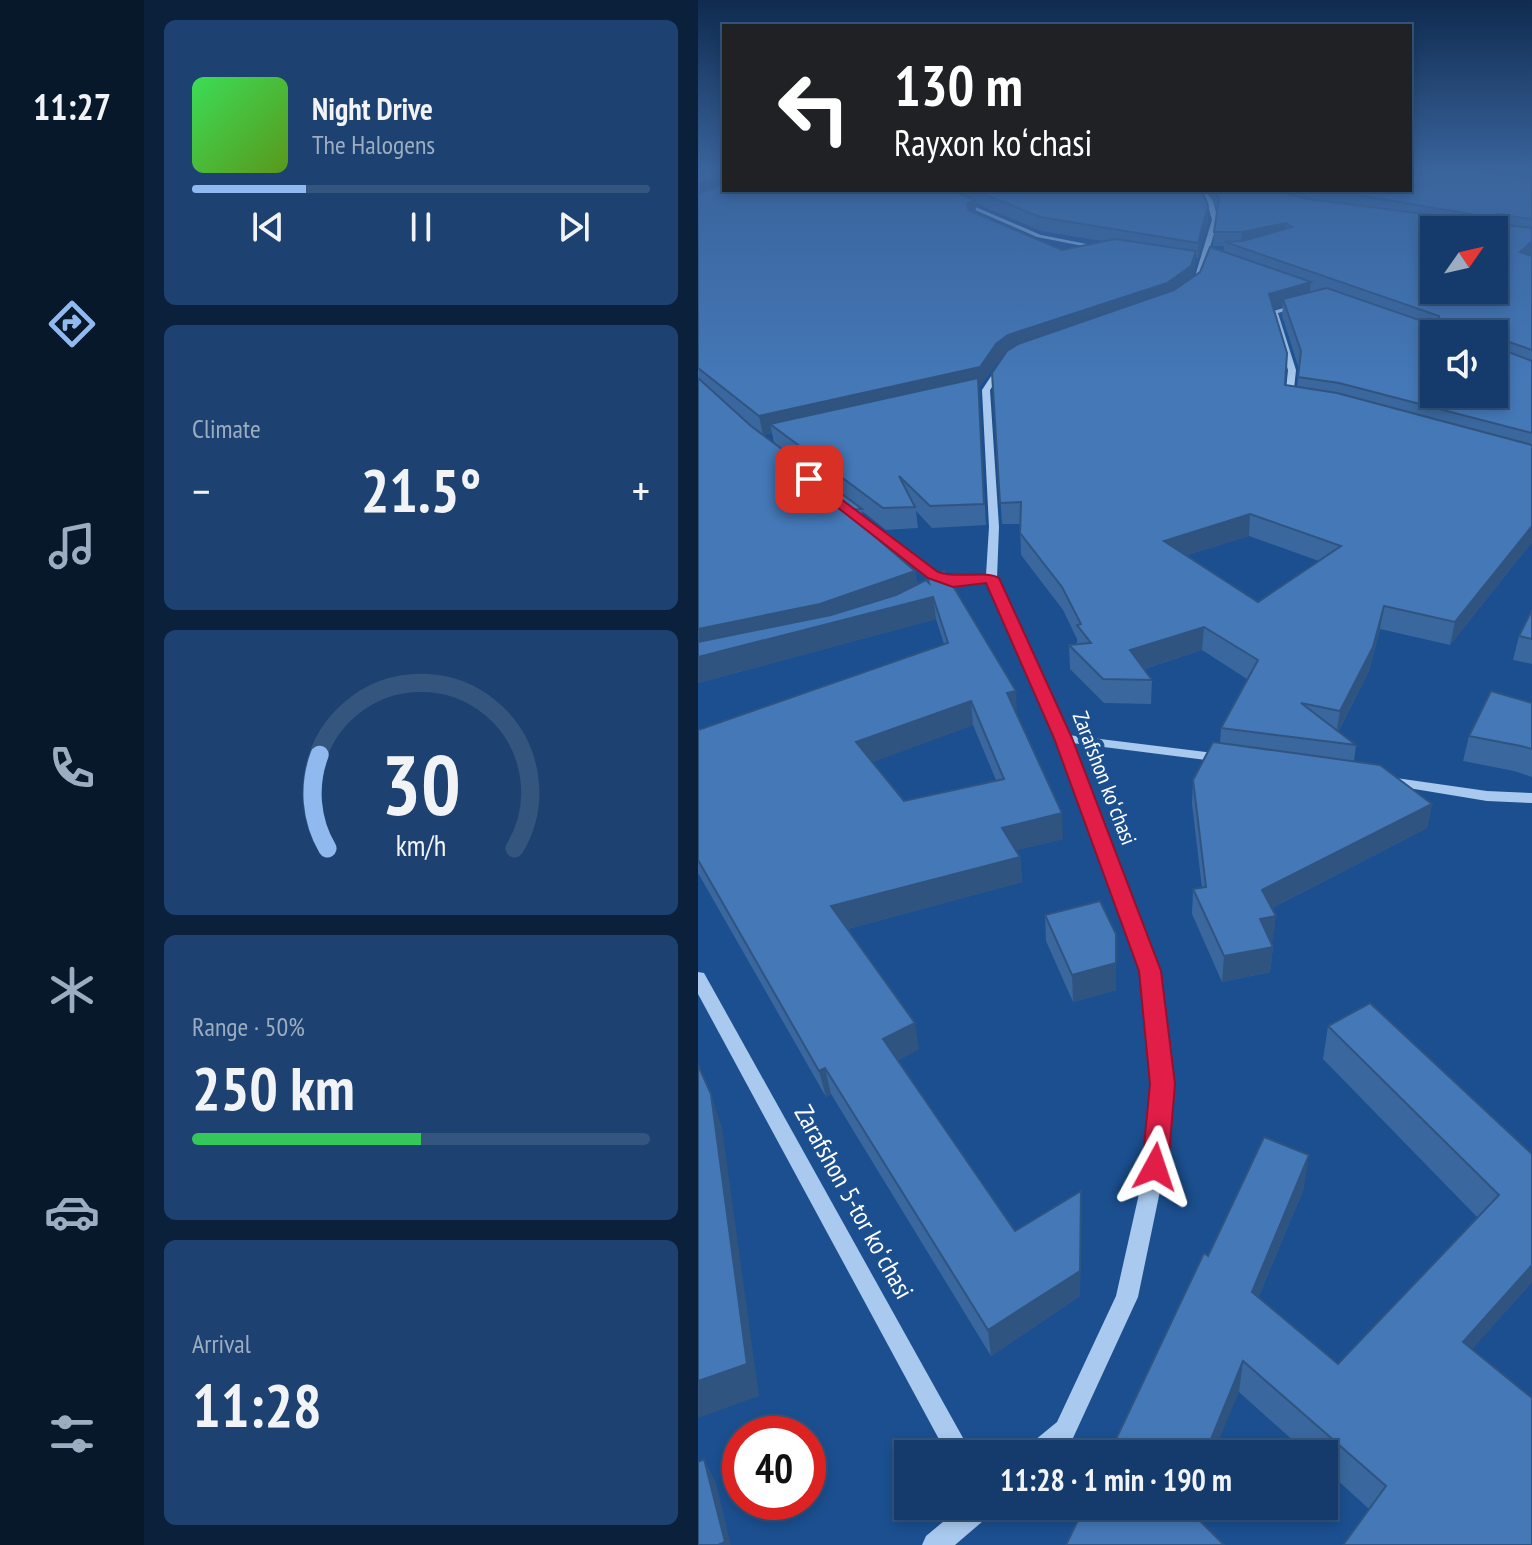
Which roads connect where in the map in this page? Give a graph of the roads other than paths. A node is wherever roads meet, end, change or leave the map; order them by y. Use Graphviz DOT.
graph roads {
  1 [pos="1055,239"];
  2 [pos="1210,239"];
  3 [pos="1089,256"];
  4 [pos="1183,293"];
  5 [pos="1314,302"];
  6 [pos="1014,357"];
  7 [pos="1305,402"];
  8 [pos="834,498"];
  9 [pos="991,578"];
  10 [pos="953,582"];
  11 [pos="936,593"];
  12 [pos="1063,738"];
  13 [pos="1232,759"];
  14 [pos="1369,778"];
  15 [pos="1532,798"];
  16 [pos="698,978"];
  17 [pos="952,1440"];
  18 [pos="1054,1440"];
  19 [pos="964,1520"];
  20 [pos="935,1545"];
  1 -- 3 [label="street"];
  2 -- 4 [label="street"];
  5 -- 7 [label="street"];
  6 -- 9 [label="street, Zarafshon koʻchasi"];
  8 -- 10 [label="street"];
  9 -- 10 [label="street"];
  9 -- 12 [label="street, Zarafshon koʻchasi"];
  10 -- 11 [label="street"];
  12 -- 13 [label="street"];
  12 -- 18 [label="street, Zarafshon koʻchasi"];
  14 -- 15 [label="street"];
  16 -- 17 [label="street, Zarafshon 5-tor koʻchasi"];
  19 -- 20 [label="street"];
}
